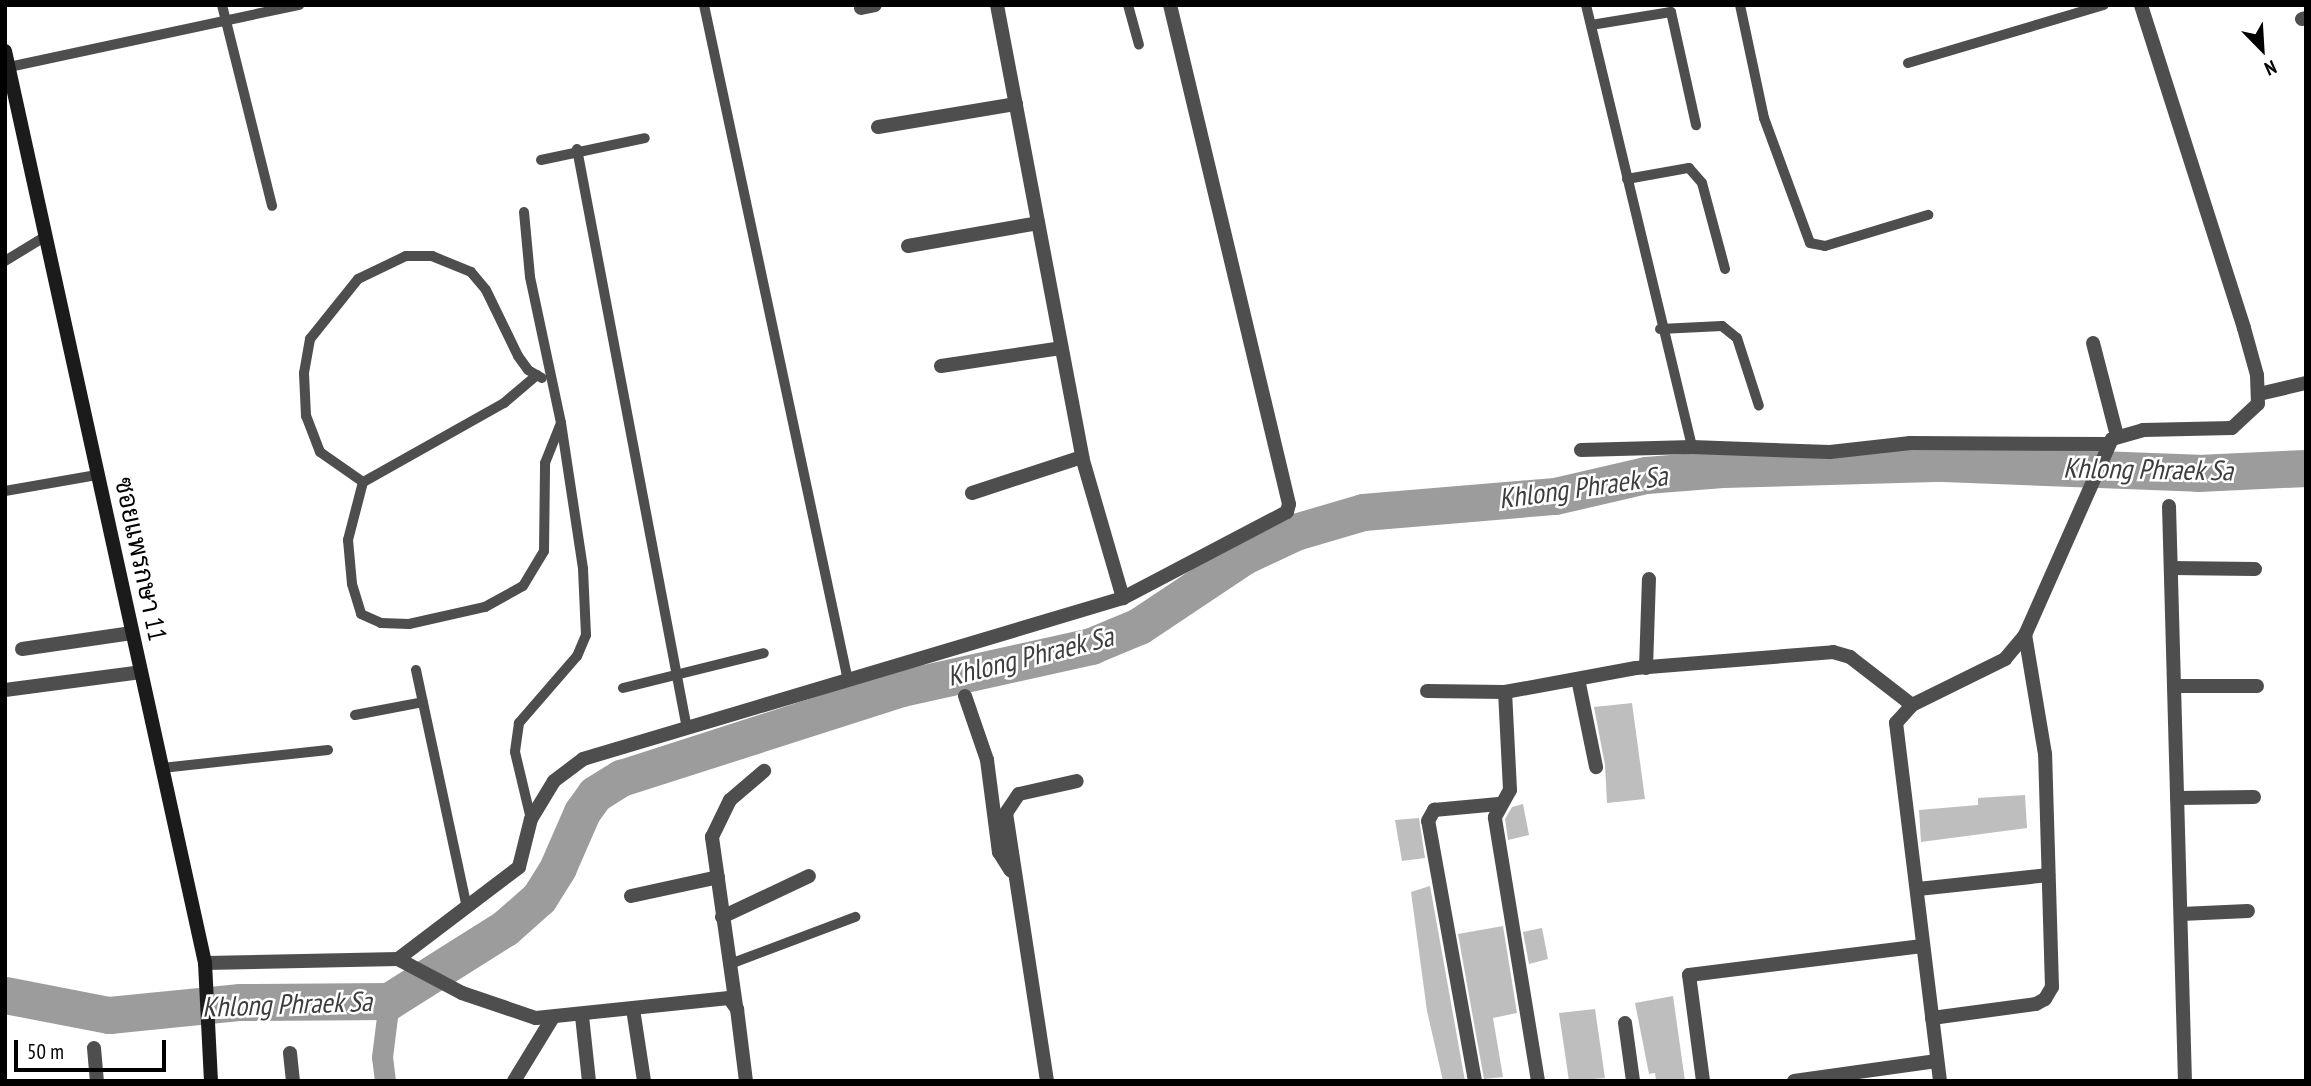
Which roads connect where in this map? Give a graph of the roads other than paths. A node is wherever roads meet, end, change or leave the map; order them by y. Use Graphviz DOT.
graph roads {
  1 [pos="222,5"];
  2 [pos="299,5"];
  3 [pos="704,5"];
  4 [pos="997,5"];
  5 [pos="1128,5"];
  6 [pos="1170,5"];
  7 [pos="1586,5"];
  8 [pos="1740,5"];
  9 [pos="2104,5"];
  10 [pos="2141,5"];
  11 [pos="1671,8"];
  12 [pos="226,21"];
  13 [pos="1591,25"];
  14 [pos="1139,45"];
  15 [pos="5,51"];
  16 [pos="1908,63"];
  17 [pos="9,67"];
  18 [pos="1016,104"];
  19 [pos="1696,125"];
  20 [pos="878,127"];
  21 [pos="645,138"];
  22 [pos="577,149"];
  23 [pos="541,160"];
  24 [pos="1627,178"];
  25 [pos="272,206"];
  26 [pos="524,212"];
  27 [pos="1928,215"];
  28 [pos="1038,222"];
  29 [pos="46,236"];
  30 [pos="908,246"];
  31 [pos="5,261"];
  32 [pos="1725,270"];
  33 [pos="1660,329"];
  34 [pos="2093,342"];
  35 [pos="1061,348"];
  36 [pos="941,366"];
  37 [pos="537,375"];
  38 [pos="551,383"];
  39 [pos="2306,383"];
  40 [pos="2259,394"];
  41 [pos="1759,406"];
  42 [pos="561,424"];
  43 [pos="2110,444"];
  44 [pos="1692,447"];
  45 [pos="1581,450"];
  46 [pos="1082,457"];
  47 [pos="97,475"];
  48 [pos="363,482"];
  49 [pos="5,491"];
  50 [pos="972,493"];
  51 [pos="2169,506"];
  52 [pos="2171,568"];
  53 [pos="2255,569"];
  54 [pos="1649,579"];
  55 [pos="1123,598"];
  56 [pos="132,632"];
  57 [pos="2025,635"];
  58 [pos="22,649"];
  59 [pos="764,653"];
  60 [pos="1646,667"];
  61 [pos="416,670"];
  62 [pos="141,672"];
  63 [pos="676,675"];
  64 [pos="1578,679"];
  65 [pos="848,681"];
  66 [pos="2174,686"];
  67 [pos="2257,686"];
  68 [pos="623,688"];
  69 [pos="5,690"];
  70 [pos="1427,691"];
  71 [pos="1505,692"];
  72 [pos="965,696"];
  73 [pos="423,702"];
  74 [pos="1912,705"];
  75 [pos="355,715"];
  76 [pos="687,729"];
  77 [pos="328,750"];
  78 [pos="1596,767"];
  79 [pos="162,768"];
  80 [pos="764,771"];
  81 [pos="1077,781"];
  82 [pos="2178,797"];
  83 [pos="2253,797"];
  84 [pos="1499,804"];
  85 [pos="531,819"];
  86 [pos="1014,874"];
  87 [pos="2048,875"];
  88 [pos="809,876"];
  89 [pos="718,877"];
  90 [pos="1918,889"];
  91 [pos="631,896"];
  92 [pos="467,908"];
  93 [pos="2248,911"];
  94 [pos="2181,914"];
  95 [pos="722,917"];
  96 [pos="855,917"];
  97 [pos="1922,946"];
  98 [pos="398,959"];
  99 [pos="205,963"];
  100 [pos="730,964"];
  101 [pos="633,1009"];
  102 [pos="737,1009"];
  103 [pos="582,1016"];
  104 [pos="553,1017"];
  105 [pos="1932,1018"];
  106 [pos="1625,1023"];
  107 [pos="94,1048"];
  108 [pos="290,1053"];
  109 [pos="1937,1061"];
  110 [pos="97,1081"];
  111 [pos="211,1081"];
  112 [pos="293,1081"];
  113 [pos="514,1081"];
  114 [pos="589,1081"];
  115 [pos="645,1081"];
  116 [pos="746,1081"];
  117 [pos="1047,1081"];
  118 [pos="1475,1081"];
  119 [pos="1538,1081"];
  120 [pos="1633,1081"];
  121 [pos="1703,1081"];
  122 [pos="1794,1081"];
  123 [pos="1940,1081"];
  124 [pos="2185,1081"];
  1 -- 12 [label="lane"];
  2 -- 12 [label="lane"];
  3 -- 65 [label="lane"];
  4 -- 18 [label="street"];
  5 -- 14 [label="lane"];
  6 -- 55 [label="street"];
  7 -- 13 [label="lane"];
  8 -- 27 [label="lane"];
  9 -- 16 [label="lane"];
  10 -- 40 [label="street"];
  11 -- 13 [label="lane"];
  11 -- 19 [label="lane"];
  12 -- 17 [label="lane"];
  12 -- 25 [label="lane"];
  13 -- 24 [label="lane"];
  15 -- 17 [label="street, ซอยแพรกษา 11"];
  17 -- 29 [label="street, ซอยแพรกษา 11"];
  18 -- 20 [label="street"];
  18 -- 28 [label="street"];
  21 -- 22 [label="lane"];
  22 -- 23 [label="lane"];
  22 -- 63 [label="lane"];
  24 -- 32 [label="lane"];
  24 -- 33 [label="lane"];
  26 -- 38 [label="lane"];
  28 -- 30 [label="street"];
  28 -- 35 [label="street"];
  29 -- 31 [label="lane"];
  29 -- 47 [label="street, ซอยแพรกษา 11"];
  33 -- 41 [label="lane"];
  33 -- 44 [label="lane"];
  34 -- 43 [label="street"];
  35 -- 36 [label="street"];
  35 -- 46 [label="street"];
  37 -- 38 [label="lane"];
  37 -- 48 [label="lane"];
  37 -- 48 [label="lane"];
  38 -- 42 [label="lane"];
  39 -- 40 [label="street"];
  40 -- 43 [label="street"];
  42 -- 48 [label="lane"];
  42 -- 85 [label="lane"];
  43 -- 44 [label="street"];
  43 -- 57 [label="street"];
  44 -- 45 [label="street"];
  46 -- 50 [label="street"];
  46 -- 55 [label="street"];
  47 -- 49 [label="lane"];
  47 -- 56 [label="street, ซอยแพรกษา 11"];
  51 -- 52 [label="street"];
  52 -- 53 [label="street"];
  52 -- 66 [label="street"];
  54 -- 60 [label="street"];
  55 -- 65 [label="street"];
  56 -- 58 [label="street"];
  56 -- 62 [label="street, ซอยแพรกษา 11"];
  57 -- 74 [label="street"];
  57 -- 87 [label="street"];
  59 -- 63 [label="lane"];
  60 -- 64 [label="street"];
  60 -- 74 [label="street"];
  61 -- 73 [label="lane"];
  62 -- 69 [label="street"];
  62 -- 79 [label="street, ซอยแพรกษา 11"];
  63 -- 68 [label="lane"];
  63 -- 76 [label="lane"];
  64 -- 71 [label="street"];
  64 -- 78 [label="street"];
  65 -- 76 [label="street"];
  66 -- 67 [label="street"];
  66 -- 82 [label="street"];
  70 -- 71 [label="street"];
  71 -- 84 [label="street"];
  72 -- 86 [label="street"];
  73 -- 75 [label="lane"];
  73 -- 92 [label="lane"];
  74 -- 90 [label="street"];
  76 -- 85 [label="street"];
  77 -- 79 [label="lane"];
  79 -- 99 [label="street, ซอยแพรกษา 11"];
  80 -- 89 [label="street"];
  81 -- 86 [label="street"];
  82 -- 83 [label="street"];
  82 -- 94 [label="street"];
  84 -- 118 [label="street"];
  84 -- 119 [label="street"];
  85 -- 92 [label="street"];
  86 -- 117 [label="street"];
  87 -- 90 [label="street"];
  87 -- 105 [label="street"];
  88 -- 95 [label="street"];
  89 -- 91 [label="street"];
  89 -- 95 [label="street"];
  90 -- 97 [label="street"];
  92 -- 98 [label="street"];
  93 -- 94 [label="street"];
  94 -- 124 [label="street"];
  95 -- 100 [label="street"];
  96 -- 100 [label="lane"];
  97 -- 105 [label="street"];
  97 -- 121 [label="street"];
  98 -- 99 [label="street"];
  98 -- 104 [label="street"];
  99 -- 111 [label="street, ซอยแพรกษา 11"];
  100 -- 102 [label="street"];
  101 -- 102 [label="street"];
  101 -- 103 [label="street"];
  101 -- 115 [label="street"];
  102 -- 116 [label="street"];
  103 -- 104 [label="street"];
  103 -- 114 [label="street"];
  104 -- 113 [label="street"];
  105 -- 109 [label="street"];
  106 -- 120 [label="street"];
  107 -- 110 [label="street"];
  108 -- 112 [label="street"];
  109 -- 122 [label="street"];
  109 -- 123 [label="street"];
}
